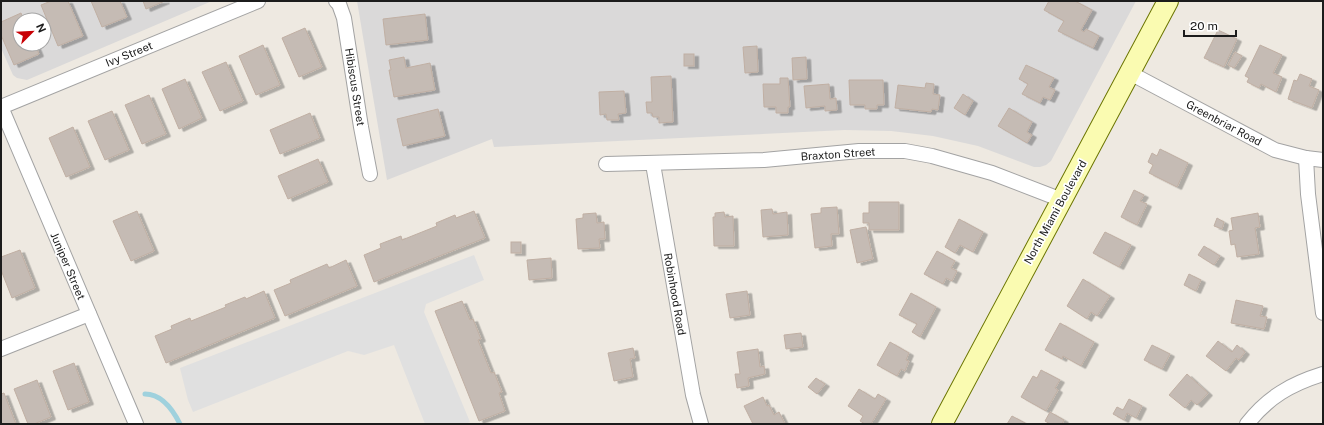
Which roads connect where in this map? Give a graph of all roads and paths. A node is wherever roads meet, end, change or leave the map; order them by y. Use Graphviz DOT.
graph roads {
  1 [pos="258,1"];
  2 [pos="336,1"];
  3 [pos="1168,1"];
  4 [pos="1130,73"];
  5 [pos="1,107"];
  6 [pos="1306,158"];
  7 [pos="1323,160"];
  8 [pos="606,164"];
  9 [pos="653,164"];
  10 [pos="370,174"];
  11 [pos="1062,200"];
  12 [pos="1323,313"];
  13 [pos="89,314"];
  14 [pos="1,349"];
  15 [pos="1323,374"];
  16 [pos="136,424"];
  17 [pos="701,424"];
  18 [pos="942,424"];
  19 [pos="1247,424"];
  1 -- 5 [label="street, Ivy Street"];
  2 -- 10 [label="street, Hibiscus Street"];
  3 -- 4 [label="main road, North Miami Boulevard"];
  4 -- 6 [label="street, Greenbriar Road"];
  4 -- 11 [label="main road, North Miami Boulevard"];
  5 -- 13 [label="street, Juniper Street"];
  6 -- 7 [label="street, Greenbriar Road"];
  6 -- 12 [label="street"];
  8 -- 9 [label="street, Braxton Street"];
  9 -- 11 [label="street, Braxton Street"];
  9 -- 17 [label="street, Robinhood Road"];
  11 -- 18 [label="main road, North Miami Boulevard"];
  13 -- 14 [label="street"];
  13 -- 16 [label="street, Juniper Street"];
  15 -- 19 [label="street"];
}
